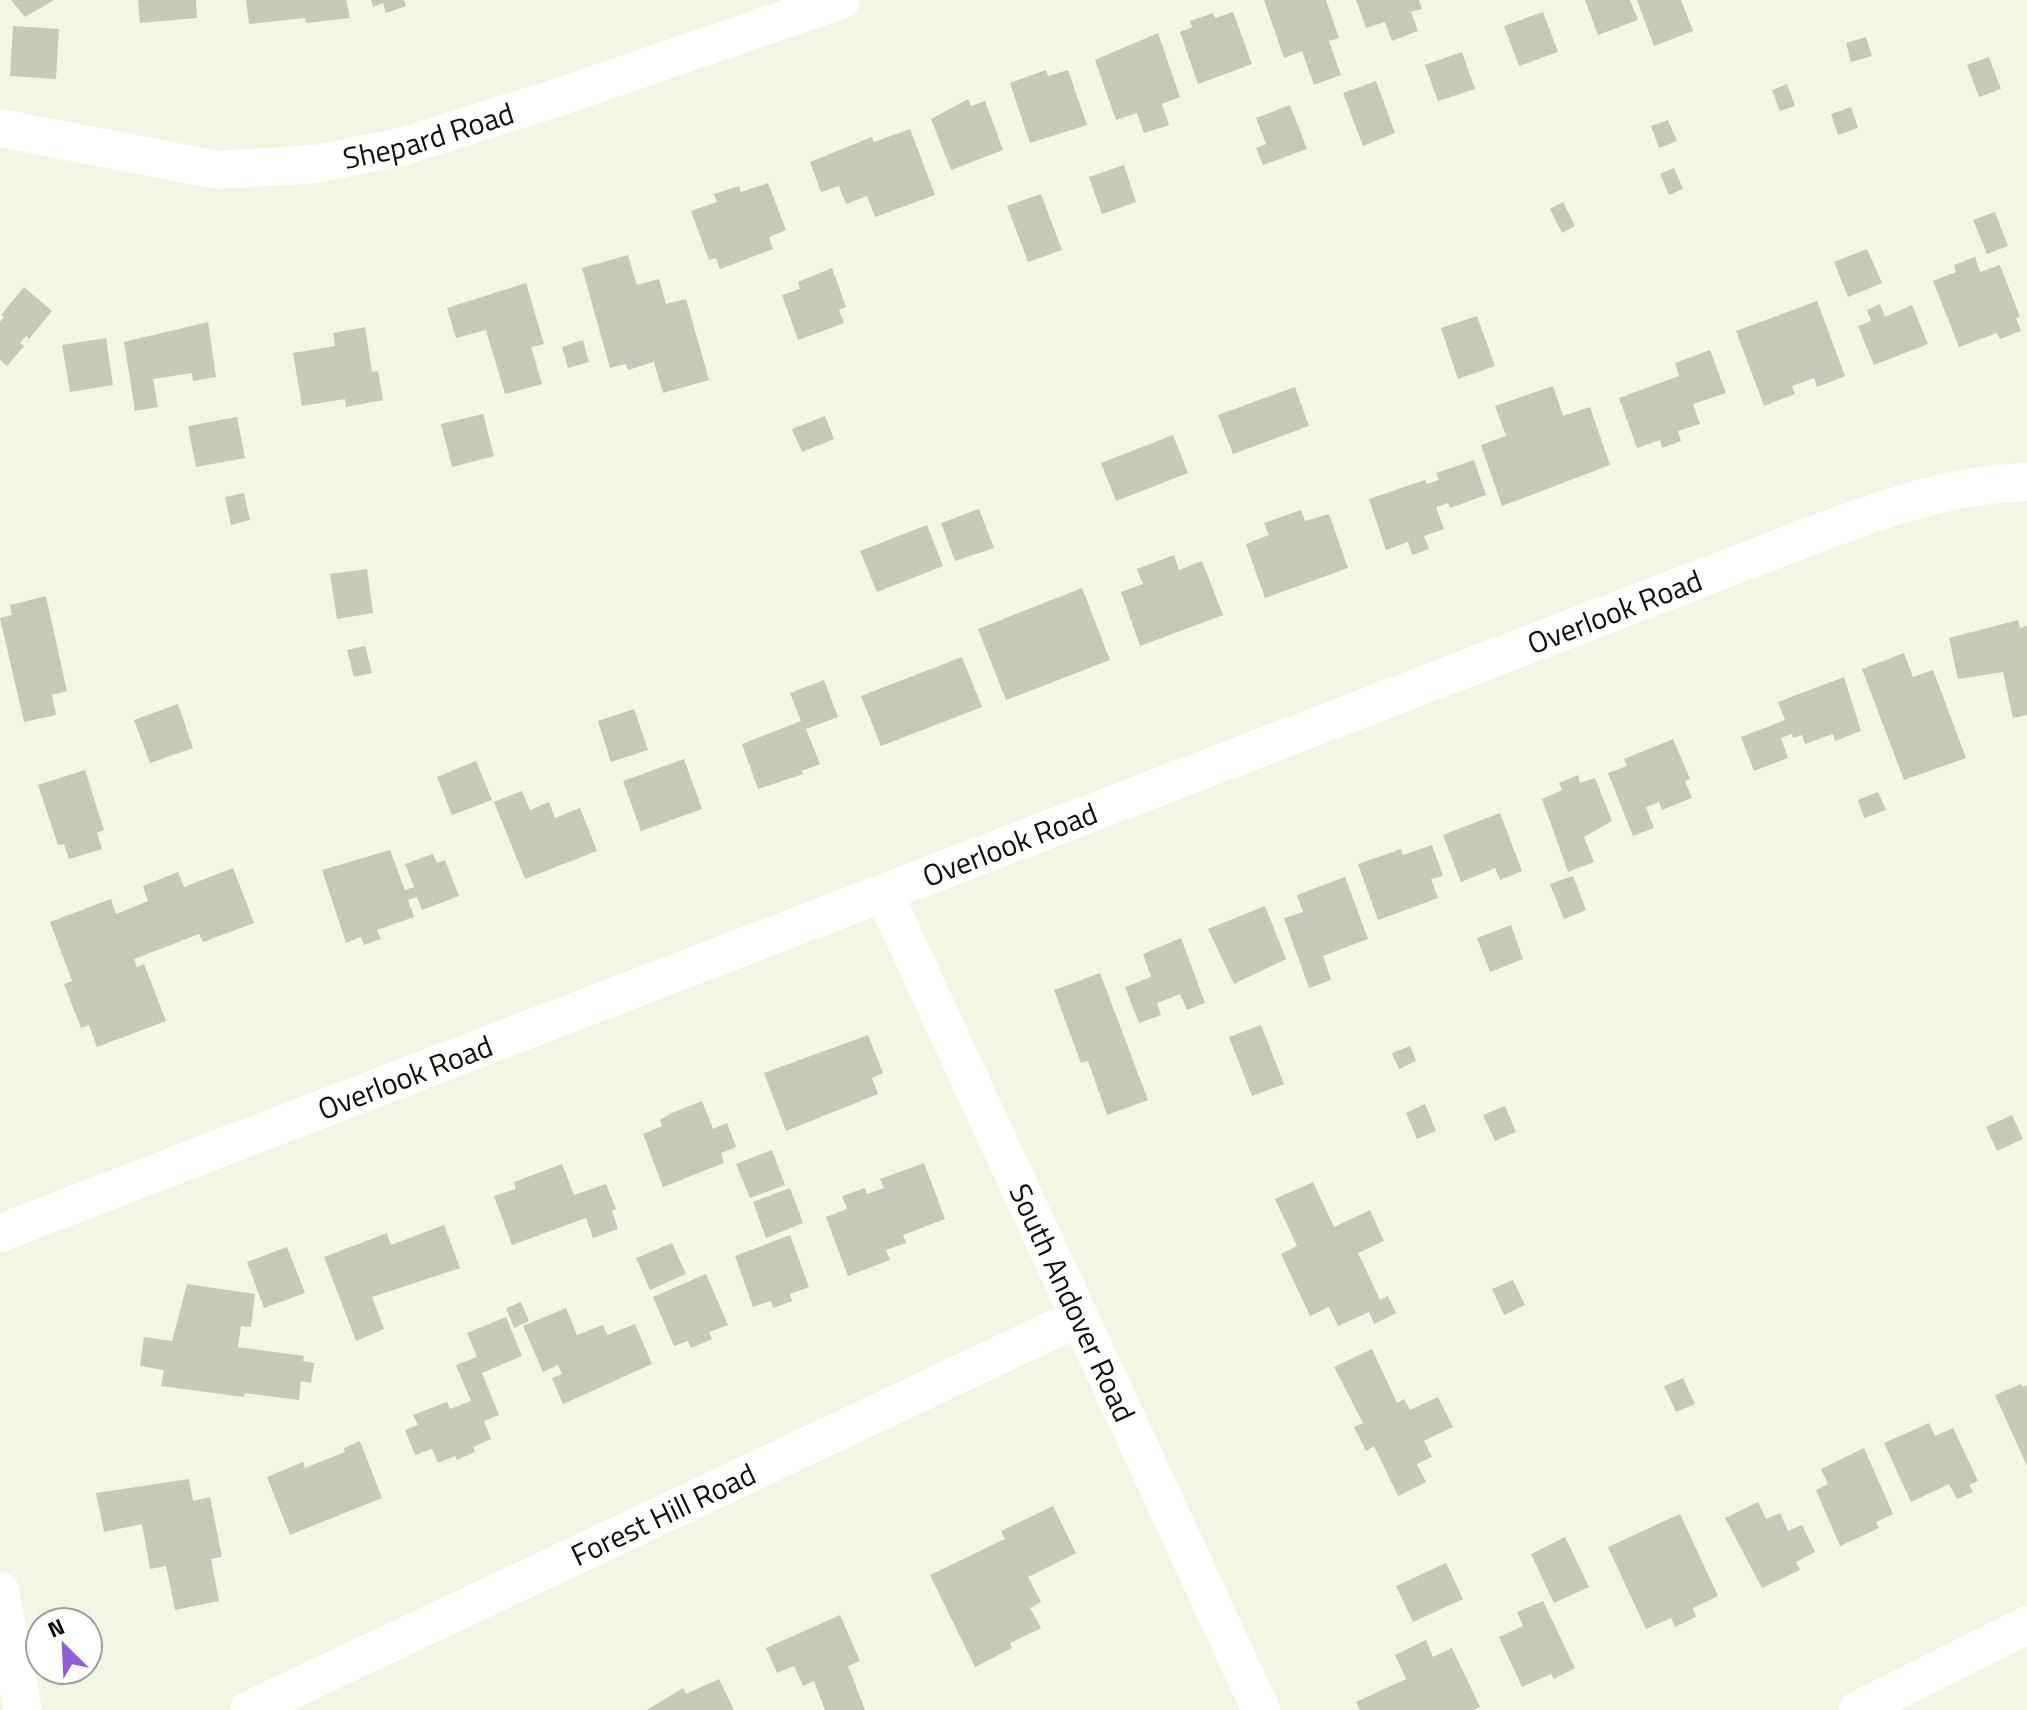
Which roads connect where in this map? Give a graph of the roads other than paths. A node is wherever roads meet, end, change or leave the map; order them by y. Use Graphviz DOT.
graph roads {
  1 [pos="841,0"];
  2 [pos="0,128"];
  3 [pos="2027,482"];
  4 [pos="884,894"];
  5 [pos="0,1233"];
  6 [pos="1078,1318"];
  7 [pos="0,1591"];
  8 [pos="2027,1625"];
  9 [pos="23,1710"];
  10 [pos="249,1710"];
  11 [pos="1261,1710"];
  12 [pos="1858,1710"];
  1 -- 2 [label="street, Shepard Road"];
  3 -- 4 [label="street, Overlook Road"];
  4 -- 5 [label="street, Overlook Road"];
  4 -- 6 [label="street, South Andover Road"];
  6 -- 10 [label="street, Forest Hill Road"];
  6 -- 11 [label="street, South Andover Road"];
  7 -- 9 [label="street"];
  8 -- 12 [label="street"];
}
